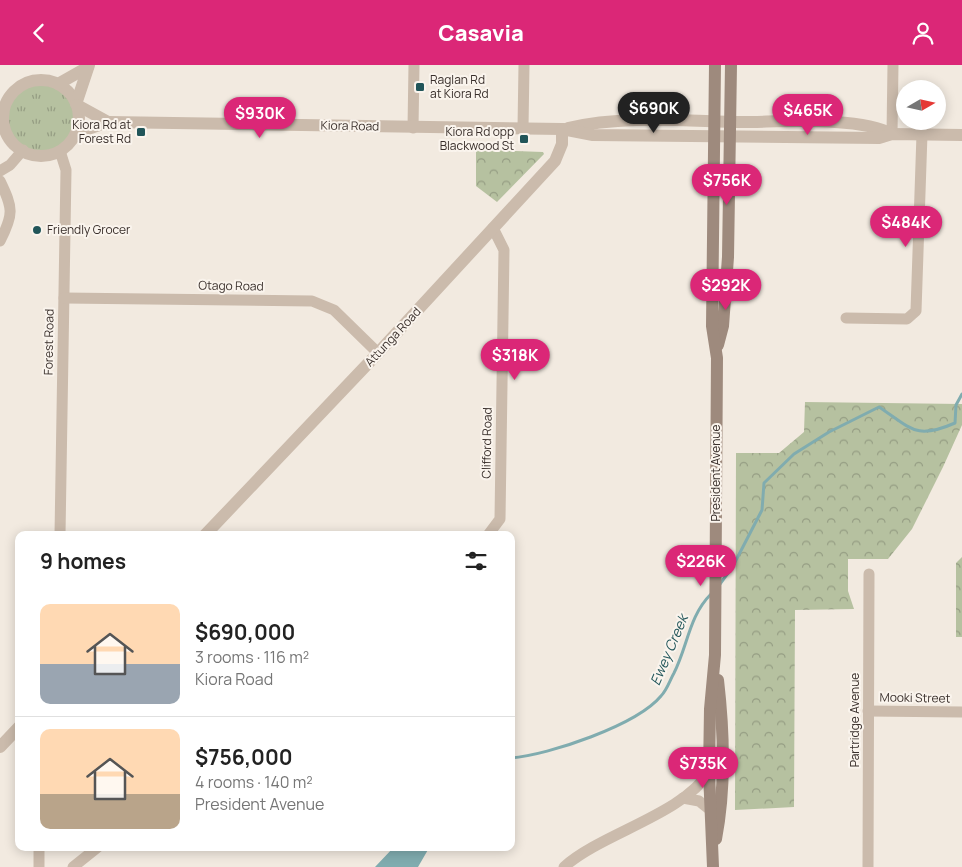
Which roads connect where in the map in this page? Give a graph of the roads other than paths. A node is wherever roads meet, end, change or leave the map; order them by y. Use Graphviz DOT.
graph roads {
  1 [pos="414,65"];
  2 [pos="524,65"];
  3 [pos="716,65"];
  4 [pos="731,65"];
  5 [pos="893,65"];
  6 [pos="89,66"];
  7 [pos="58,84"];
  8 [pos="77,104"];
  9 [pos="3,105"];
  10 [pos="714,121"];
  11 [pos="108,122"];
  12 [pos="730,122"];
  13 [pos="413,128"];
  14 [pos="524,128"];
  15 [pos="3,129"];
  16 [pos="562,129"];
  17 [pos="76,133"];
  18 [pos="892,134"];
  19 [pos="922,134"];
  20 [pos="962,135"];
  21 [pos="714,137"];
  22 [pos="730,137"];
  23 [pos="22,150"];
  24 [pos="60,151"];
  25 [pos="0,171"];
  26 [pos="0,181"];
  27 [pos="493,228"];
  28 [pos="0,241"];
  29 [pos="64,298"];
  30 [pos="846,319"];
  31 [pos="717,350"];
  32 [pos="378,353"];
  33 [pos="60,531"];
  34 [pos="209,531"];
  35 [pos="490,531"];
  36 [pos="869,574"];
  37 [pos="715,655"];
  38 [pos="868,711"];
  39 [pos="962,712"];
  40 [pos="15,732"];
  41 [pos="0,747"];
  42 [pos="709,772"];
  43 [pos="683,798"];
  44 [pos="709,809"];
  45 [pos="39,851"];
  46 [pos="93,851"];
  47 [pos="714,860"];
  48 [pos="39,867"];
  49 [pos="73,867"];
  50 [pos="564,867"];
  51 [pos="868,867"];
  1 -- 13 [label="street"];
  2 -- 14 [label="street"];
  3 -- 10 [label="main road, President Avenue"];
  4 -- 12 [label="main road, President Avenue"];
  5 -- 18 [label="street"];
  6 -- 7 [label="street"];
  6 -- 8 [label="street"];
  7 -- 8 [label="street"];
  7 -- 9 [label="street"];
  8 -- 11 [label="street, Kiora Road"];
  8 -- 17 [label="street"];
  9 -- 15 [label="street"];
  10 -- 12 [label="street, Kiora Road"];
  10 -- 16 [label="street, Kiora Road"];
  10 -- 21 [label="main road, President Avenue"];
  11 -- 13 [label="street, Kiora Road"];
  11 -- 17 [label="street, Kiora Road"];
  12 -- 18 [label="street, Kiora Road"];
  12 -- 22 [label="main road, President Avenue"];
  13 -- 14 [label="street, Kiora Road"];
  14 -- 16 [label="street, Kiora Road"];
  15 -- 23 [label="street"];
  16 -- 21 [label="street, Kiora Road"];
  16 -- 27 [label="street, Attunga Road"];
  17 -- 24 [label="street"];
  18 -- 19 [label="street, Kiora Road"];
  18 -- 22 [label="street, Kiora Road"];
  19 -- 20 [label="street, Kiora Road"];
  19 -- 30 [label="street"];
  21 -- 22 [label="street, Kiora Road"];
  21 -- 31 [label="main road, President Avenue"];
  22 -- 31 [label="main road, President Avenue"];
  23 -- 24 [label="street"];
  23 -- 25 [label="street"];
  24 -- 29 [label="street, Forest Road"];
  26 -- 28 [label="street"];
  27 -- 32 [label="street, Attunga Road"];
  27 -- 35 [label="street, Clifford Road"];
  29 -- 32 [label="street, Otago Road"];
  29 -- 33 [label="street, Forest Road"];
  31 -- 37 [label="main road, President Avenue"];
  32 -- 34 [label="street, Attunga Road"];
  36 -- 38 [label="street, Partridge Avenue"];
  37 -- 42 [label="main road, President Avenue"];
  37 -- 47 [label="main road, President Avenue"];
  38 -- 39 [label="street, Mooki Street"];
  38 -- 51 [label="street, Partridge Avenue"];
  40 -- 41 [label="street"];
  42 -- 43 [label="street"];
  42 -- 44 [label="main road, President Avenue"];
  43 -- 44 [label="street"];
  43 -- 50 [label="street"];
  44 -- 47 [label="main road, President Avenue"];
  45 -- 48 [label="street"];
  46 -- 49 [label="street"];
}
